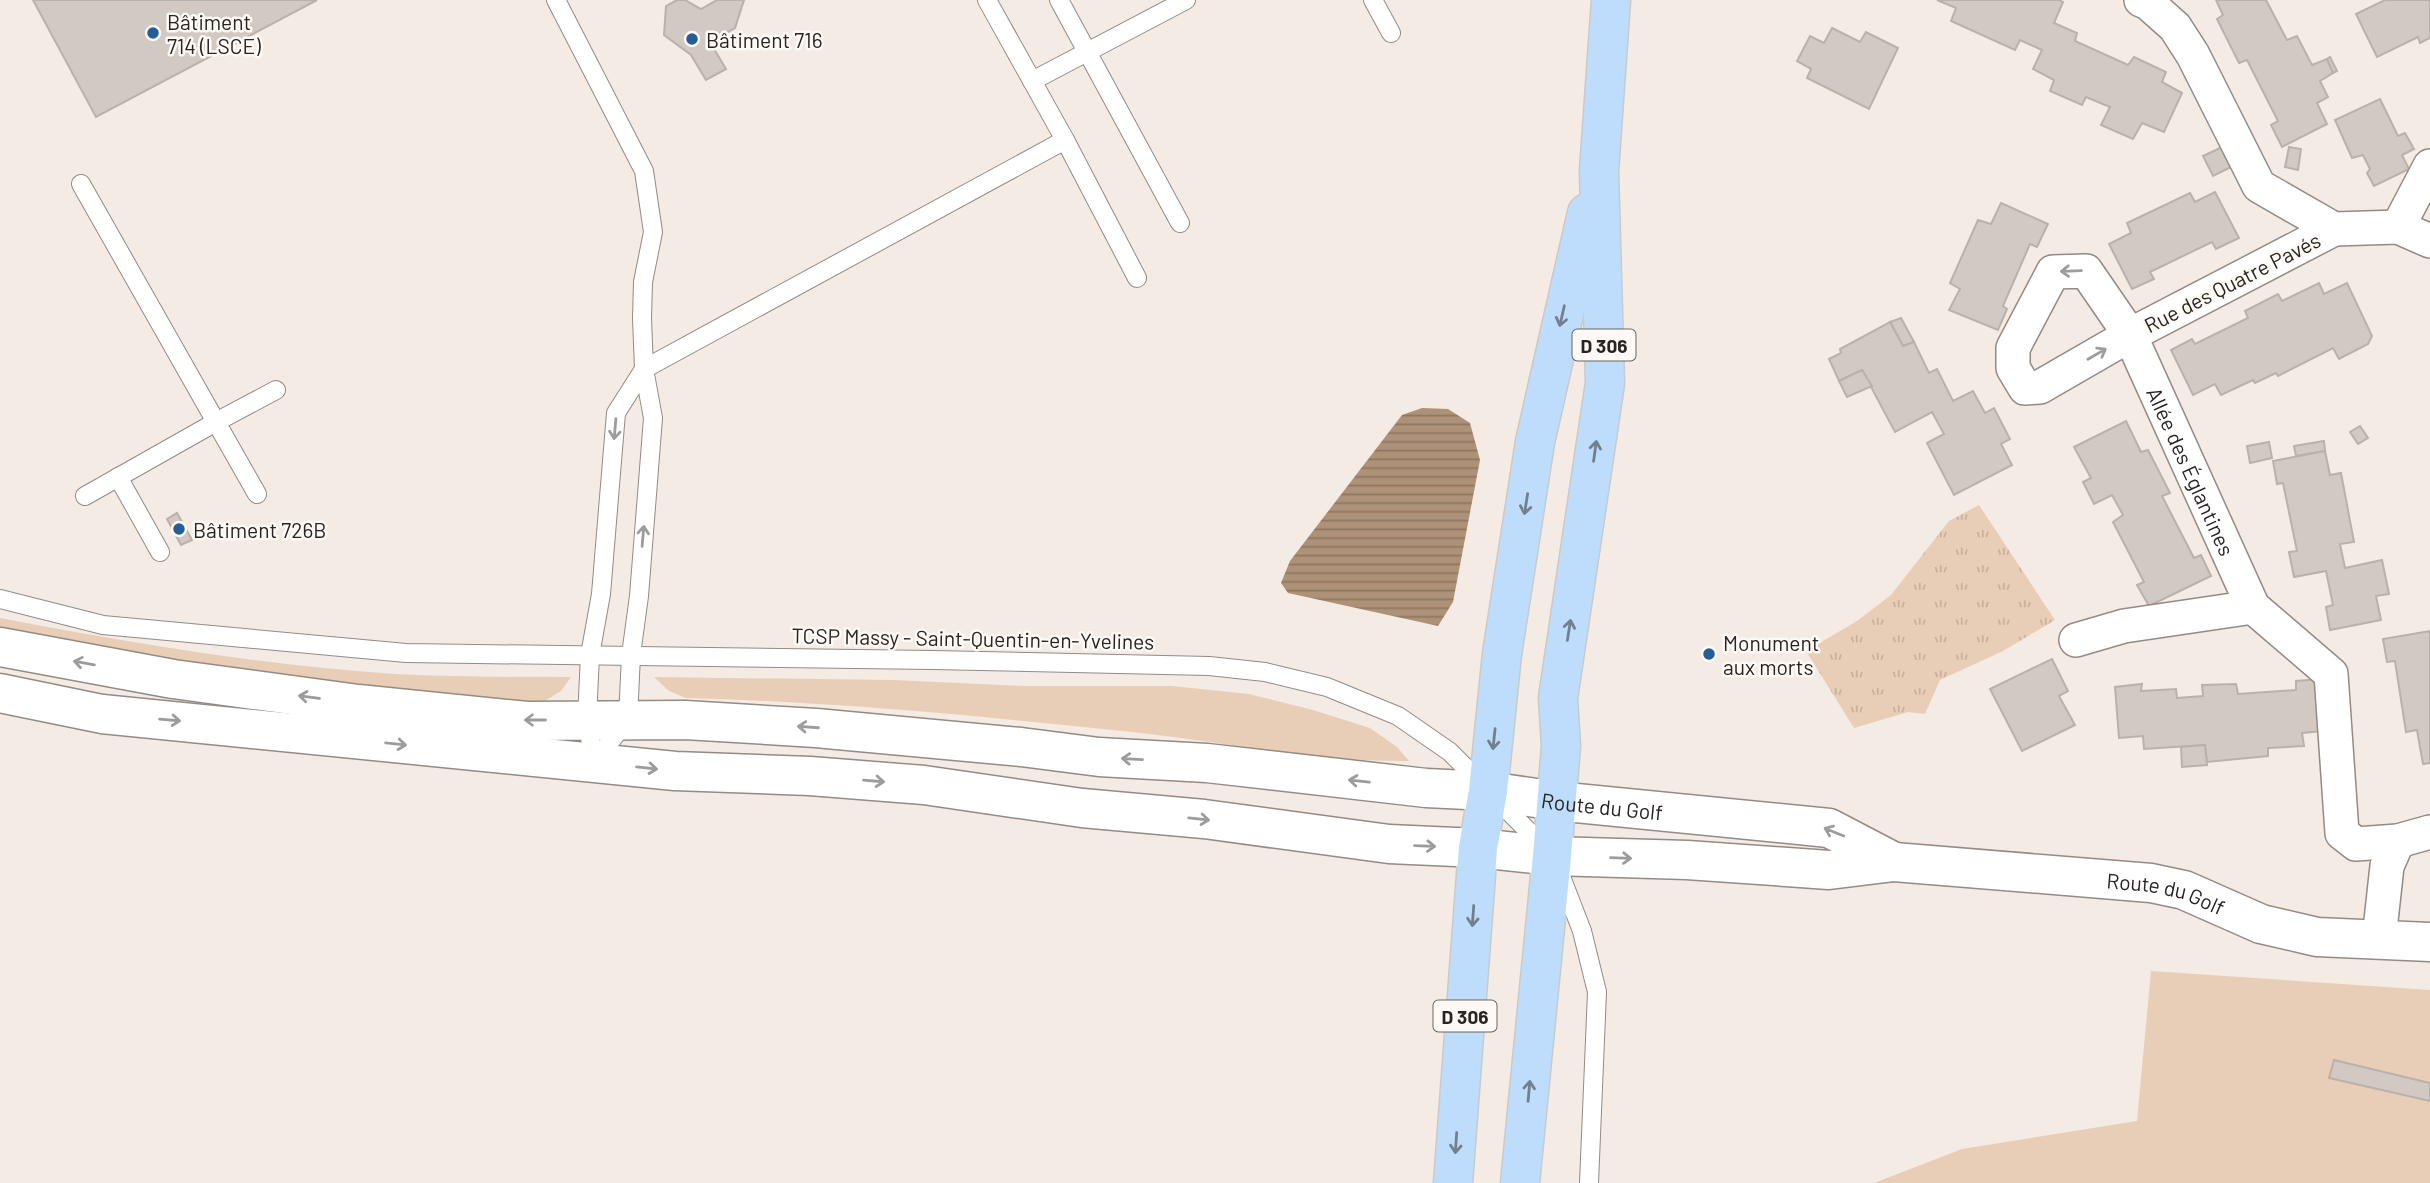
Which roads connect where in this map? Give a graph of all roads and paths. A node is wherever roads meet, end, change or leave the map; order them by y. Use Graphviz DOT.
graph roads {
  1 [pos="555,0"];
  2 [pos="987,0"];
  3 [pos="1059,0"];
  4 [pos="1186,0"];
  5 [pos="1373,0"];
  6 [pos="1611,0"];
  7 [pos="2141,0"];
  8 [pos="1391,33"];
  9 [pos="1087,52"];
  10 [pos="1032,81"];
  11 [pos="1065,140"];
  12 [pos="2430,166"];
  13 [pos="1599,171"];
  14 [pos="81,184"];
  15 [pos="1180,223"];
  16 [pos="2398,227"];
  17 [pos="2334,229"];
  18 [pos="2430,241"];
  19 [pos="1137,278"];
  20 [pos="2130,335"];
  21 [pos="644,369"];
  22 [pos="276,390"];
  23 [pos="216,422"];
  24 [pos="118,477"];
  25 [pos="257,495"];
  26 [pos="85,496"];
  27 [pos="160,552"];
  28 [pos="0,600"];
  29 [pos="2253,607"];
  30 [pos="2076,640"];
  31 [pos="0,648"];
  32 [pos="631,654"];
  33 [pos="590,655"];
  34 [pos="0,693"];
  35 [pos="587,719"];
  36 [pos="628,719"];
  37 [pos="594,762"];
  38 [pos="1488,791"];
  39 [pos="1556,801"];
  40 [pos="2430,832"];
  41 [pos="2398,841"];
  42 [pos="1478,848"];
  43 [pos="1552,856"];
  44 [pos="1894,862"];
  45 [pos="2379,939"];
  46 [pos="2430,942"];
  47 [pos="1453,1183"];
  48 [pos="1520,1183"];
  49 [pos="1589,1183"];
  1 -- 21 [label="lane"];
  2 -- 10 [label="lane"];
  3 -- 9 [label="lane"];
  4 -- 9 [label="lane"];
  5 -- 8 [label="lane"];
  6 -- 13 [label="main road, D 306"];
  7 -- 17 [label="street"];
  9 -- 10 [label="lane"];
  9 -- 15 [label="lane"];
  10 -- 11 [label="lane"];
  11 -- 19 [label="lane"];
  11 -- 21 [label="lane"];
  12 -- 16 [label="street"];
  13 -- 38 [label="main road, D 306, one-way"];
  39 -- 13 [label="main road, D 306, one-way"];
  14 -- 23 [label="lane"];
  16 -- 17 [label="street"];
  16 -- 18 [label="street"];
  17 -- 20 [label="street, Rue des Quatre Pavés"];
  20 -- 29 [label="street, Allée des Églantines"];
  32 -- 21 [label="lane, one-way"];
  21 -- 33 [label="lane, one-way"];
  22 -- 23 [label="lane"];
  23 -- 24 [label="lane"];
  23 -- 25 [label="lane"];
  24 -- 26 [label="lane"];
  24 -- 27 [label="lane"];
  28 -- 33 [label="lane, TCSP Massy - Saint-Quentin-en-Yvelines"];
  29 -- 30 [label="street"];
  29 -- 41 [label="street, Allée des Églantines"];
  35 -- 31 [label="main road, Route du Golf, one-way"];
  32 -- 33 [label="lane, TCSP Massy - Saint-Quentin-en-Yvelines"];
  32 -- 36 [label="lane"];
  32 -- 38 [label="lane, TCSP Massy - Saint-Quentin-en-Yvelines"];
  33 -- 35 [label="lane"];
  34 -- 37 [label="main road, Route du Golf, one-way"];
  35 -- 36 [label="main road, Route du Golf"];
  35 -- 37 [label="lane"];
  36 -- 37 [label="lane"];
  38 -- 36 [label="main road, Route du Golf, one-way"];
  37 -- 42 [label="main road, Route du Golf, one-way"];
  38 -- 39 [label="main road, Route du Golf"];
  38 -- 42 [label="main road, D 306"];
  38 -- 43 [label="lane, TCSP Massy - Saint-Quentin-en-Yvelines"];
  39 -- 43 [label="main road, D 306"];
  44 -- 39 [label="main road, Route du Golf, one-way"];
  40 -- 41 [label="street, Allée des Églantines"];
  41 -- 45 [label="street"];
  42 -- 43 [label="main road, Route du Golf"];
  42 -- 47 [label="main road, D 306, one-way"];
  43 -- 44 [label="main road, Route du Golf, one-way"];
  48 -- 43 [label="main road, D 306, one-way"];
  43 -- 49 [label="lane, TCSP Massy - Saint-Quentin-en-Yvelines"];
  44 -- 45 [label="main road, Route du Golf"];
  45 -- 46 [label="main road, Route du Golf"];
}
